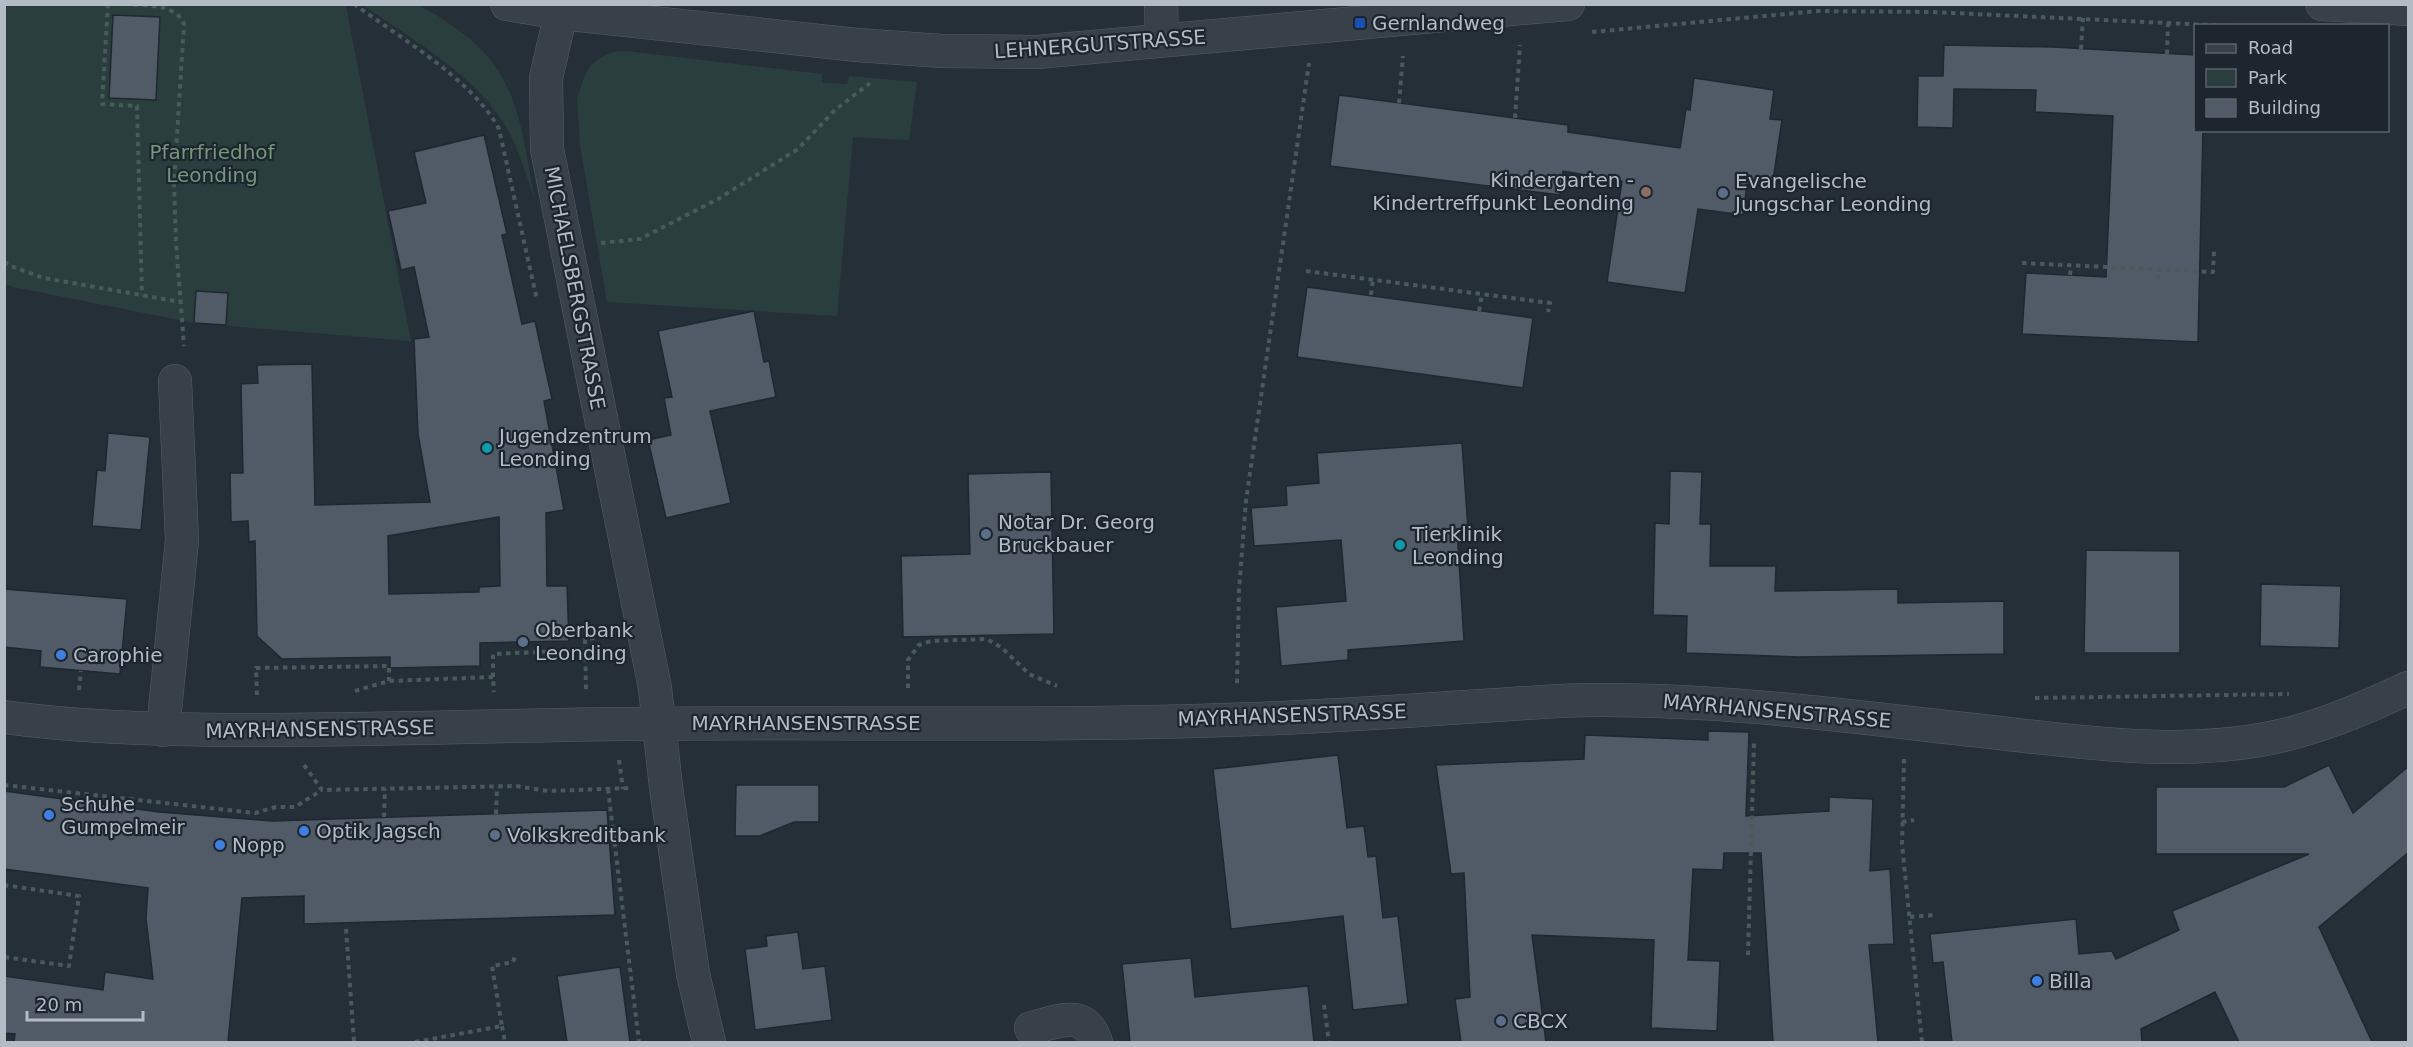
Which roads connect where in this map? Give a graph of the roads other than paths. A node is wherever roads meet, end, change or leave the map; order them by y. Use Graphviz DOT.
graph roads {
  1 [pos="507,4"];
  2 [pos="1161,4"];
  3 [pos="2322,4"];
  4 [pos="1502,8"];
  5 [pos="562,9"];
  6 [pos="2409,9"];
  7 [pos="1575,19"];
  8 [pos="1162,40"];
  9 [pos="176,381"];
  10 [pos="2409,688"];
  11 [pos="4,717"];
  12 [pos="659,724"];
  13 [pos="163,729"];
  14 [pos="1031,1029"];
  15 [pos="709,1042"];
  16 [pos="1096,1042"];
  1 -- 5 [label="street"];
  2 -- 8 [label="street"];
  3 -- 6 [label="street"];
  4 -- 7 [label="street, LEHNERGUTSTRASSE"];
  4 -- 8 [label="street, LEHNERGUTSTRASSE"];
  5 -- 8 [label="street, LEHNERGUTSTRASSE"];
  5 -- 12 [label="street, MICHAELSBERGSTRASSE"];
  9 -- 13 [label="street"];
  10 -- 12 [label="street, MAYRHANSENSTRASSE"];
  11 -- 13 [label="street, MAYRHANSENSTRASSE"];
  12 -- 13 [label="street, MAYRHANSENSTRASSE"];
  12 -- 15 [label="street, MICHAELSBERGSTRASSE"];
  14 -- 16 [label="street"];
}
